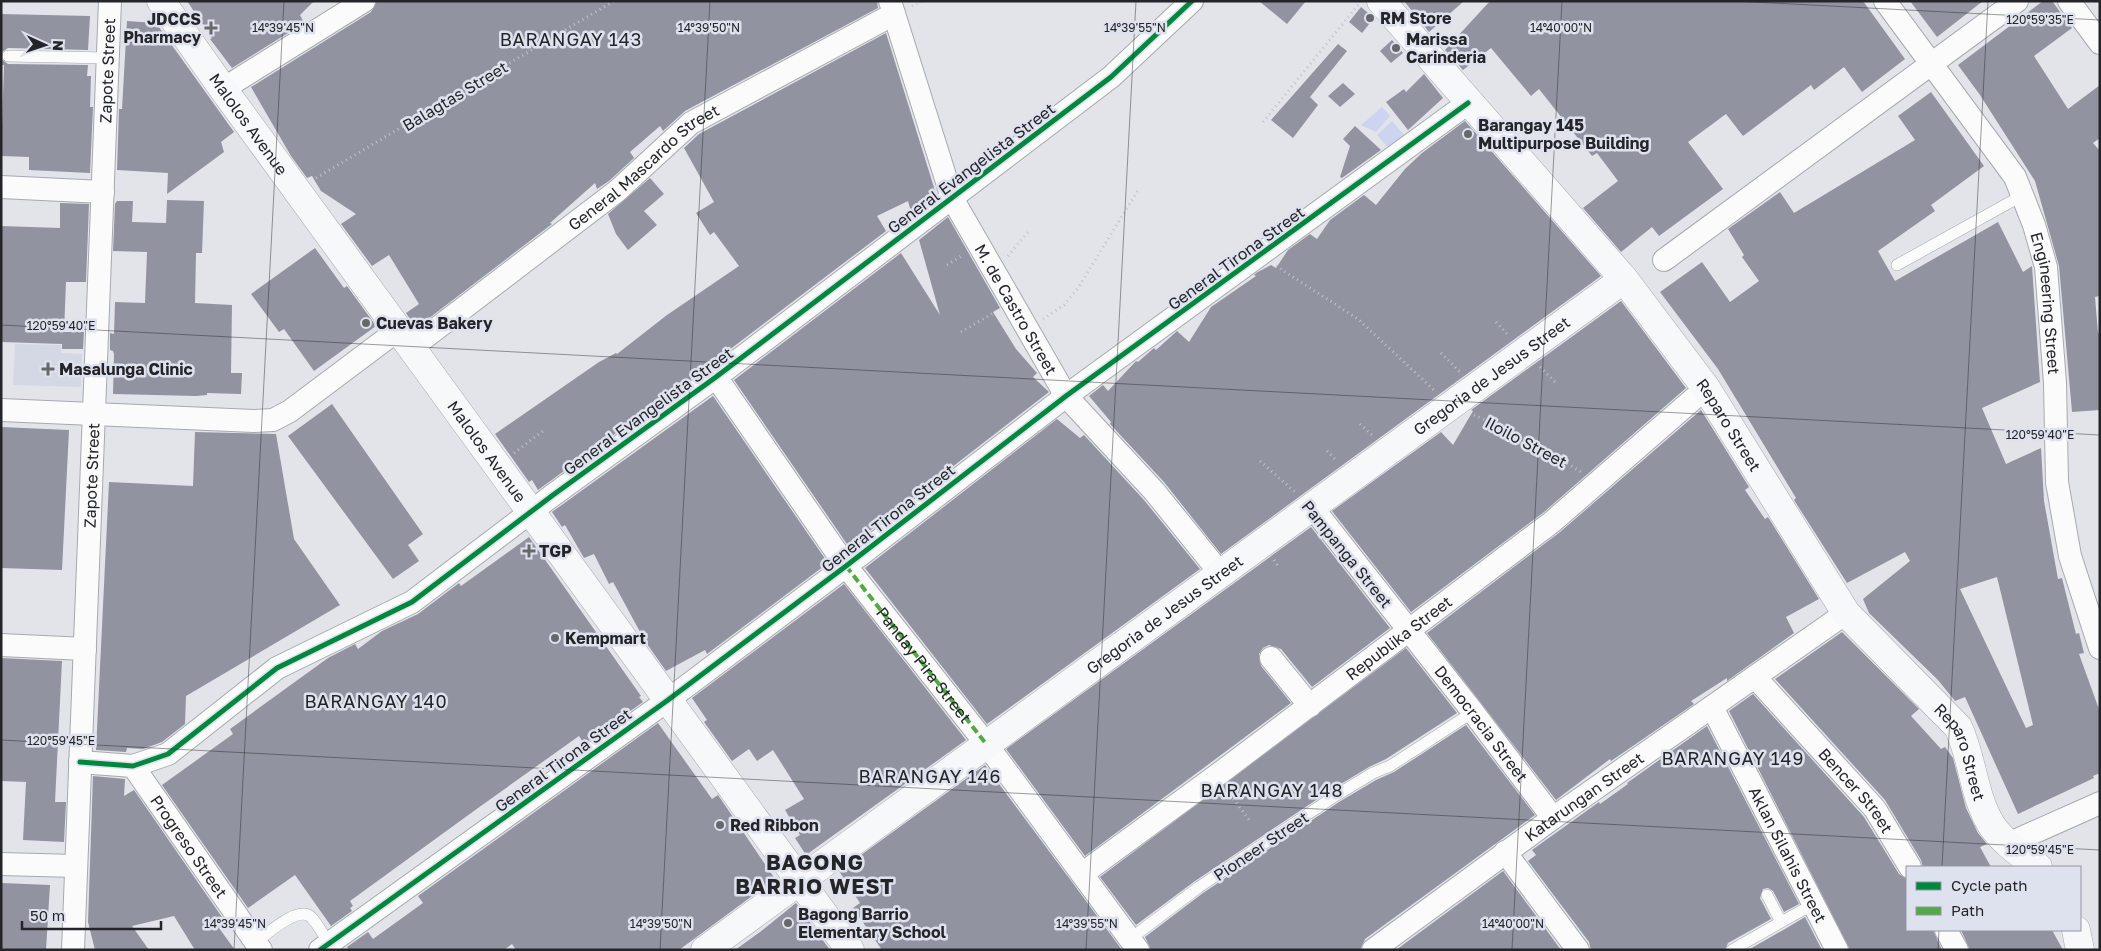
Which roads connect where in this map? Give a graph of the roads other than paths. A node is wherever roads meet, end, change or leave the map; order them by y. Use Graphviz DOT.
graph roads {
  1 [pos="110,1"];
  2 [pos="162,1"];
  3 [pos="364,1"];
  4 [pos="1192,1"];
  5 [pos="1381,1"];
  6 [pos="1884,1"];
  7 [pos="2017,1"];
  8 [pos="2069,1"];
  9 [pos="898,7"];
  10 [pos="2100,43"];
  11 [pos="8,56"];
  12 [pos="108,58"];
  13 [pos="1931,62"];
  14 [pos="223,88"];
  15 [pos="1468,103"];
  16 [pos="1,187"];
  17 [pos="103,192"];
  18 [pos="2023,194"];
  19 [pos="952,198"];
  20 [pos="1664,260"];
  21 [pos="1897,265"];
  22 [pos="1624,279"];
  23 [pos="405,339"];
  24 [pos="716,378"];
  25 [pos="1706,388"];
  26 [pos="1066,396"];
  27 [pos="1,410"];
  28 [pos="94,413"];
  29 [pos="1312,507"];
  30 [pos="531,513"];
  31 [pos="846,566"];
  32 [pos="1221,574"];
  33 [pos="1846,613"];
  34 [pos="1409,631"];
  35 [pos="1,645"];
  36 [pos="2100,648"];
  37 [pos="85,649"];
  38 [pos="1271,658"];
  39 [pos="1755,676"];
  40 [pos="668,700"];
  41 [pos="1310,706"];
  42 [pos="1712,706"];
  43 [pos="1473,712"];
  44 [pos="987,745"];
  45 [pos="80,762"];
  46 [pos="133,766"];
  47 [pos="2100,803"];
  48 [pos="1552,818"];
  49 [pos="2016,839"];
  50 [pos="1505,852"];
  51 [pos="1,864"];
  52 [pos="76,866"];
  53 [pos="1909,866"];
  54 [pos="2037,866"];
  55 [pos="1082,874"];
  56 [pos="800,881"];
  57 [pos="1766,895"];
  58 [pos="1814,904"];
  59 [pos="1781,922"];
  60 [pos="1947,931"];
  61 [pos="2076,931"];
  62 [pos="1134,944"];
  63 [pos="259,946"];
  64 [pos="324,946"];
  65 [pos="73,950"];
  66 [pos="705,950"];
  67 [pos="850,950"];
  68 [pos="1373,950"];
  69 [pos="1578,950"];
  70 [pos="1732,950"];
  71 [pos="1837,950"];
  72 [pos="1957,950"];
  73 [pos="2080,950"];
  1 -- 12 [label="street, Zapote Street"];
  2 -- 14 [label="street, Malolos Avenue"];
  3 -- 14 [label="street"];
  4 -- 19 [label="street, General Evangelista Street"];
  5 -- 15 [label="street, Reparo Street"];
  6 -- 13 [label="street, Engineering Street"];
  7 -- 13 [label="street"];
  8 -- 10 [label="street"];
  9 -- 19 [label="street, M. de Castro Street"];
  9 -- 23 [label="street, General Mascardo Street"];
  11 -- 12 [label="lane"];
  12 -- 17 [label="street, Zapote Street"];
  13 -- 18 [label="street, Engineering Street"];
  13 -- 20 [label="street"];
  14 -- 23 [label="street, Malolos Avenue"];
  15 -- 22 [label="street, Reparo Street"];
  15 -- 26 [label="street, General Tirona Street"];
  16 -- 17 [label="street"];
  17 -- 28 [label="street, Zapote Street"];
  18 -- 21 [label="lane"];
  18 -- 36 [label="street, Engineering Street"];
  19 -- 24 [label="street, General Evangelista Street"];
  19 -- 26 [label="street, M. de Castro Street"];
  22 -- 25 [label="street, Reparo Street"];
  22 -- 29 [label="street, Gregoria de Jesus Street"];
  23 -- 28 [label="street, General Mascardo Street"];
  23 -- 30 [label="street, Malolos Avenue"];
  24 -- 30 [label="street, General Evangelista Street"];
  24 -- 31 [label="street, Panday Pira Street"];
  25 -- 33 [label="street, Reparo Street"];
  25 -- 34 [label="street, Republika Street"];
  26 -- 31 [label="street, General Tirona Street"];
  26 -- 32 [label="street, M. de Castro Street"];
  27 -- 28 [label="street, General Mascardo Street"];
  28 -- 37 [label="street, Zapote Street"];
  29 -- 32 [label="street, Gregoria de Jesus Street"];
  29 -- 34 [label="street, Pampanga Street"];
  30 -- 40 [label="street, Malolos Avenue"];
  30 -- 46 [label="street, General Evangelista Street"];
  31 -- 40 [label="street, General Tirona Street"];
  31 -- 44 [label="street, Panday Pira Street"];
  32 -- 44 [label="street, Gregoria de Jesus Street"];
  33 -- 39 [label="street, Katarungan Street"];
  33 -- 49 [label="street, Reparo Street"];
  34 -- 41 [label="street, Republika Street"];
  34 -- 43 [label="street, Democracia Street"];
  35 -- 37 [label="street"];
  37 -- 45 [label="street, Zapote Street"];
  38 -- 41 [label="street"];
  39 -- 42 [label="street, Katarungan Street"];
  39 -- 53 [label="street, Bencer Street"];
  40 -- 56 [label="street, Malolos Avenue"];
  40 -- 64 [label="street, General Tirona Street"];
  41 -- 55 [label="street, Republika Street"];
  42 -- 48 [label="street, Katarungan Street"];
  42 -- 58 [label="street, Aklan Silahis Street"];
  43 -- 48 [label="street, Democracia Street"];
  43 -- 62 [label="lane, Pioneer Street"];
  44 -- 55 [label="street, Panday Pira Street"];
  44 -- 56 [label="street, Gregoria de Jesus Street"];
  45 -- 46 [label="street, General Evangelista Street"];
  45 -- 52 [label="street, Zapote Street"];
  46 -- 63 [label="street, Progreso Street"];
  47 -- 49 [label="street"];
  48 -- 50 [label="street, Katarungan Street"];
  49 -- 54 [label="street, Reparo Street"];
  50 -- 68 [label="street, Katarungan Street"];
  50 -- 69 [label="street"];
  51 -- 52 [label="street"];
  52 -- 65 [label="street, Zapote Street"];
  55 -- 62 [label="street, Panday Pira Street"];
  56 -- 66 [label="street, Gregoria de Jesus Street"];
  56 -- 67 [label="street, Malolos Avenue"];
  57 -- 59 [label="lane"];
  58 -- 59 [label="lane"];
  58 -- 71 [label="street, Aklan Silahis Street"];
  59 -- 70 [label="lane"];
  60 -- 72 [label="street"];
  61 -- 73 [label="street"];
  63 -- 64 [label="lane"];
}
